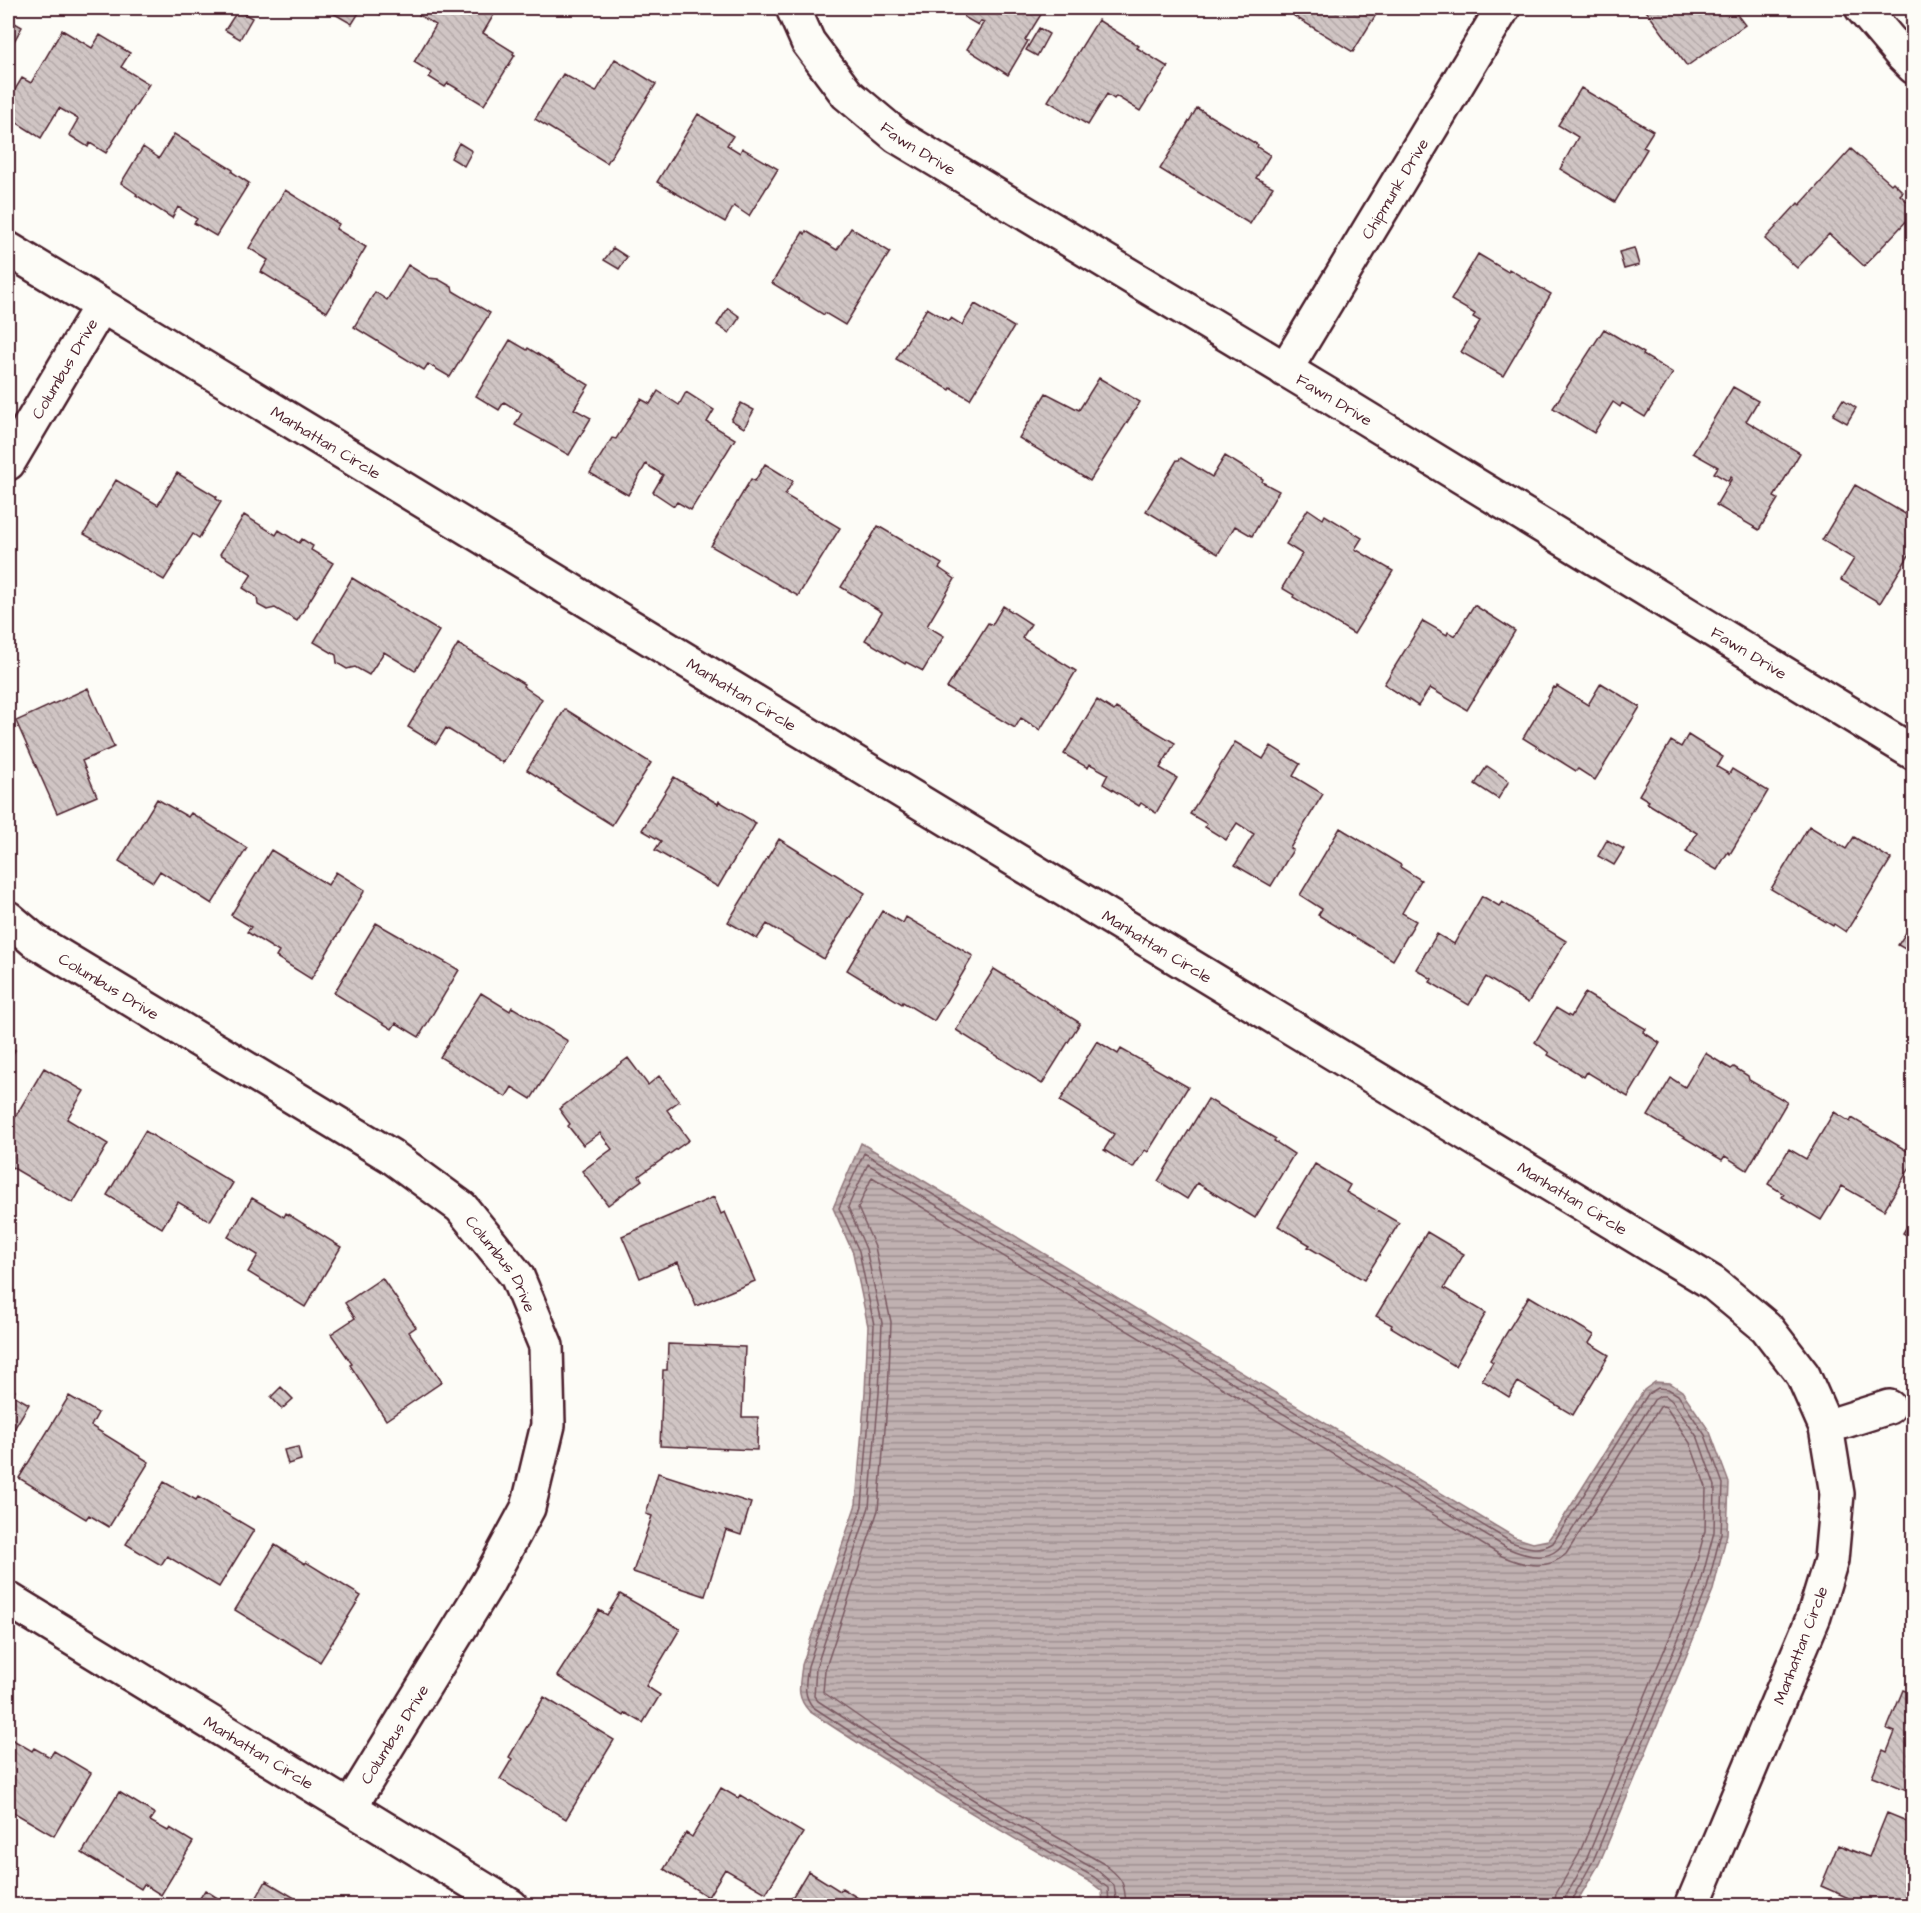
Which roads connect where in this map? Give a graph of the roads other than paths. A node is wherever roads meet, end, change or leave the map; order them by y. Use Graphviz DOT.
graph roads {
  1 [pos="793,8"];
  2 [pos="1503,8"];
  3 [pos="1862,8"];
  4 [pos="1914,67"];
  5 [pos="8,249"];
  6 [pos="101,306"];
  7 [pos="1285,370"];
  8 [pos="8,463"];
  9 [pos="1914,753"];
  10 [pos="8,918"];
  11 [pos="1889,1407"];
  12 [pos="1827,1427"];
  13 [pos="8,1599"];
  14 [pos="350,1807"];
  15 [pos="511,1905"];
  16 [pos="1692,1905"];
  1 -- 7 [label="street, Fawn Drive"];
  2 -- 7 [label="street, Chipmunk Drive"];
  3 -- 4 [label="street"];
  5 -- 6 [label="street, Manhattan Circle"];
  6 -- 8 [label="street, Columbus Drive"];
  6 -- 12 [label="street, Manhattan Circle"];
  7 -- 9 [label="street, Fawn Drive"];
  10 -- 14 [label="street, Columbus Drive"];
  11 -- 12 [label="street"];
  12 -- 16 [label="street, Manhattan Circle"];
  13 -- 14 [label="street, Manhattan Circle"];
  14 -- 15 [label="street, Manhattan Circle"];
}
